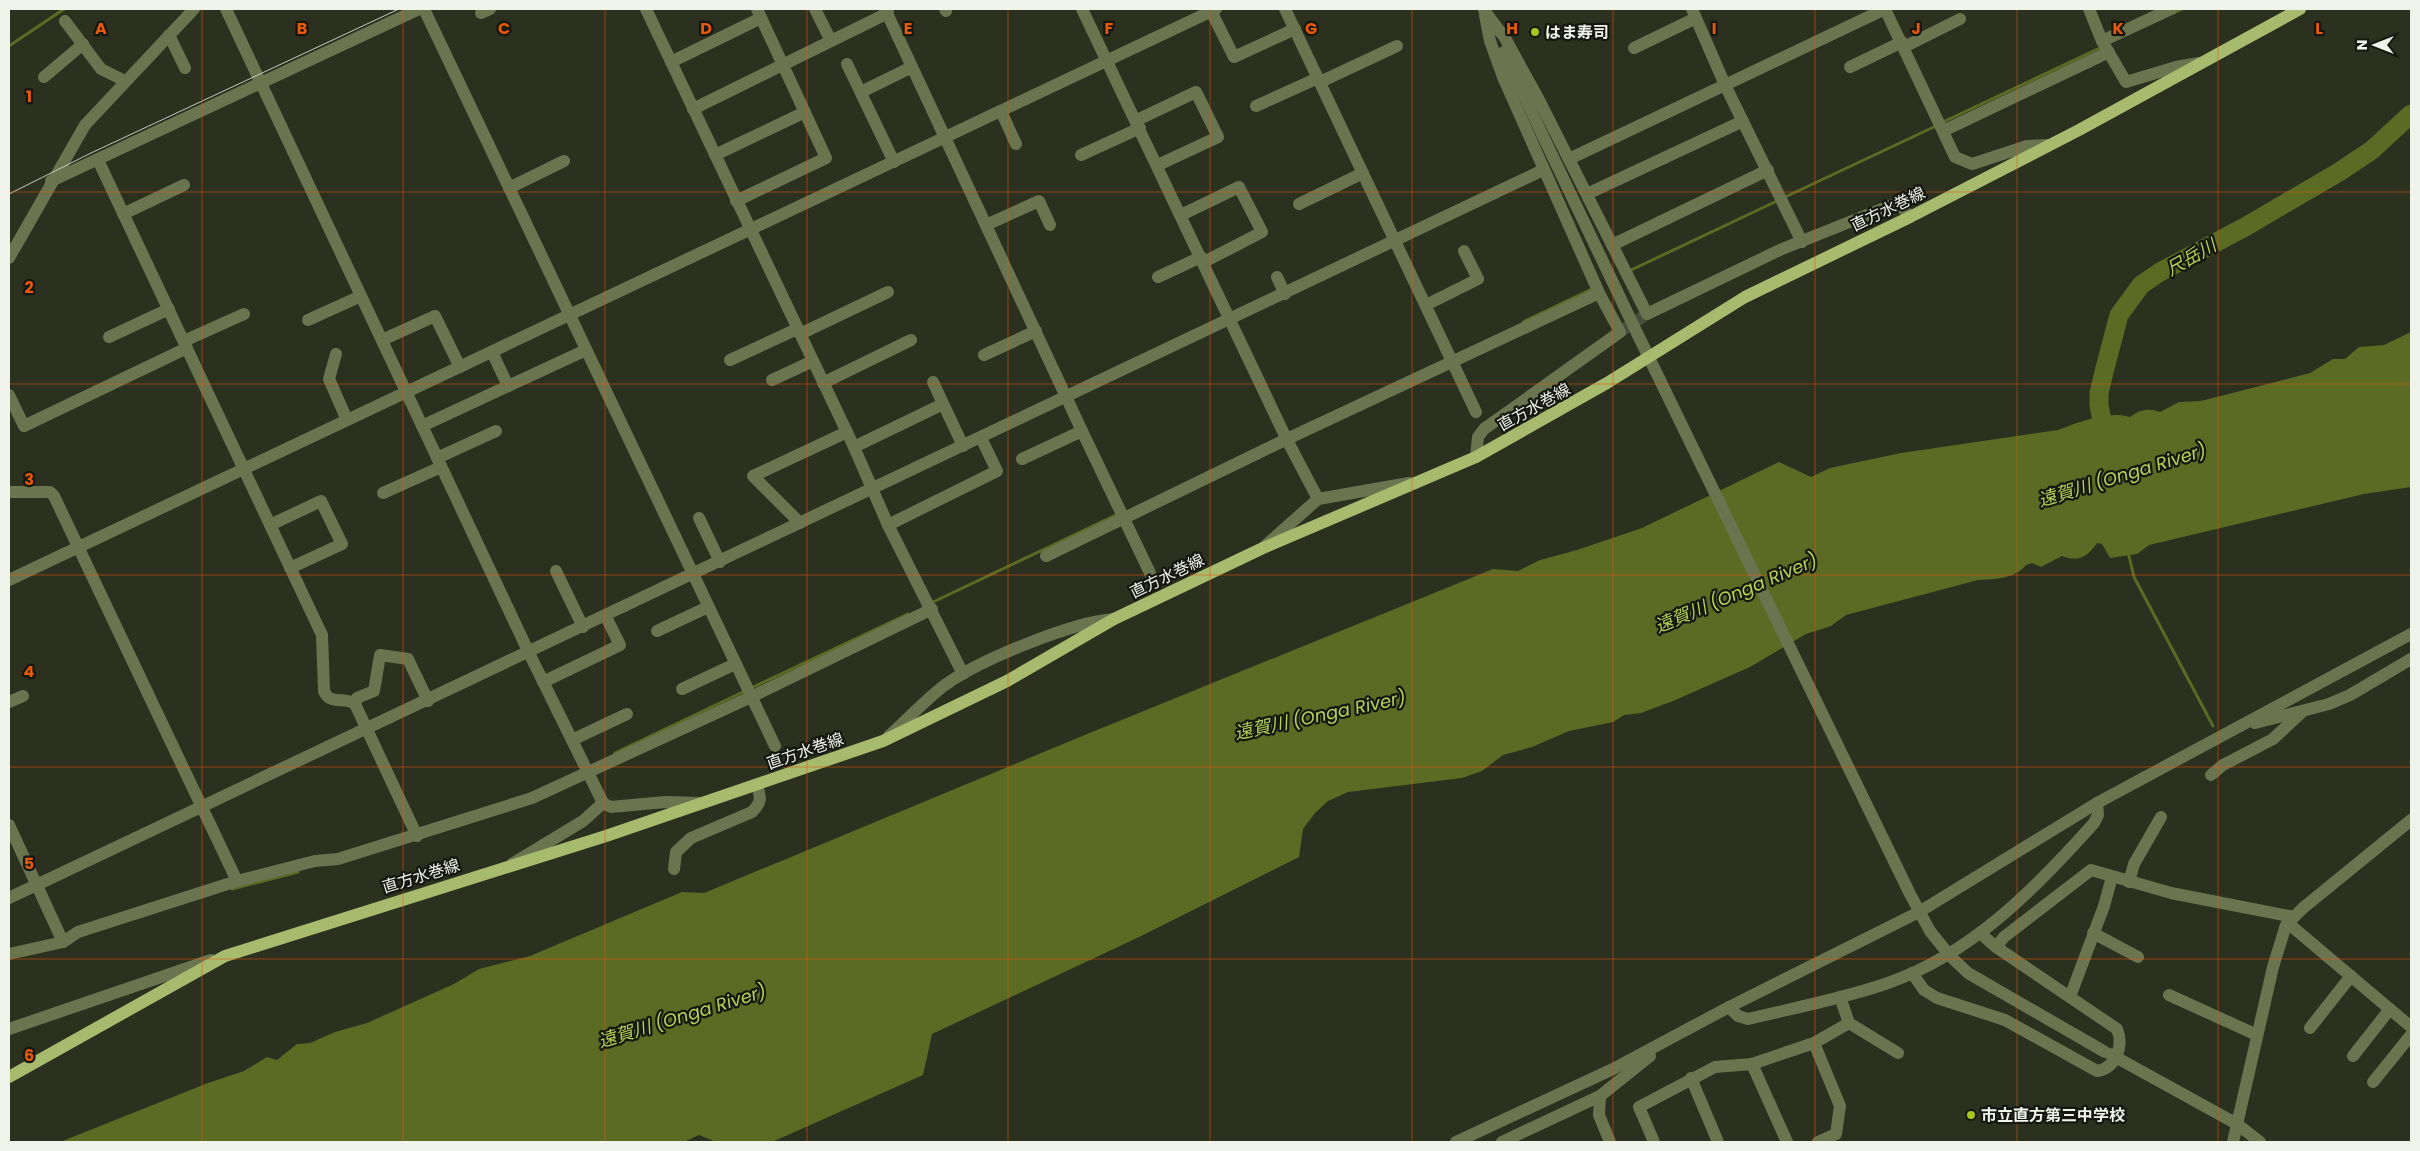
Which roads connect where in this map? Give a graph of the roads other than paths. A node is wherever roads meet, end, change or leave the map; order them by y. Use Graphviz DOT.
graph roads {
  1 [pos="194,9"];
  2 [pos="226,9"];
  3 [pos="418,9"];
  4 [pos="424,9"];
  5 [pos="815,9"];
  6 [pos="1082,9"];
  7 [pos="1285,9"];
  8 [pos="2089,9"];
  9 [pos="2171,9"];
  10 [pos="2297,9"];
  11 [pos="651,10"];
  12 [pos="1214,10"];
  13 [pos="1483,10"];
  14 [pos="888,11"];
  15 [pos="1886,11"];
  16 [pos="759,13"];
  17 [pos="1694,13"];
  18 [pos="1960,19"];
  19 [pos="65,21"];
  20 [pos="1295,29"];
  21 [pos="169,35"];
  22 [pos="831,41"];
  23 [pos="83,44"];
  24 [pos="1903,44"];
  25 [pos="1397,46"];
  26 [pos="2105,46"];
  27 [pos="1634,48"];
  28 [pos="1107,60"];
  29 [pos="671,62"];
  30 [pos="2205,62"];
  31 [pos="847,64"];
  32 [pos="783,65"];
  33 [pos="912,67"];
  34 [pos="1850,67"];
  35 [pos="186,68"];
  36 [pos="44,77"];
  37 [pos="1319,80"];
  38 [pos="125,81"];
  39 [pos="262,84"];
  40 [pos="1726,89"];
  41 [pos="861,92"];
  42 [pos="1256,106"];
  43 [pos="693,108"];
  44 [pos="805,112"];
  45 [pos="1001,112"];
  46 [pos="1742,121"];
  47 [pos="1138,124"];
  48 [pos="1941,126"];
  49 [pos="945,138"];
  50 [pos="1016,144"];
  51 [pos="2048,146"];
  52 [pos="715,155"];
  53 [pos="1082,156"];
  54 [pos="98,160"];
  55 [pos="564,161"];
  56 [pos="894,162"];
  57 [pos="1571,163"];
  58 [pos="1158,165"];
  59 [pos="1768,170"];
  60 [pos="1363,173"];
  61 [pos="1545,175"];
  62 [pos="51,181"];
  63 [pos="184,185"];
  64 [pos="509,188"];
  65 [pos="1587,194"];
  66 [pos="736,201"];
  67 [pos="1300,204"];
  68 [pos="123,214"];
  69 [pos="1181,214"];
  70 [pos="1910,217"];
  71 [pos="986,225"];
  72 [pos="1050,226"];
  73 [pos="750,230"];
  74 [pos="1802,242"];
  75 [pos="1398,244"];
  76 [pos="1612,245"];
  77 [pos="1464,251"];
  78 [pos="9,258"];
  79 [pos="1202,259"];
  80 [pos="1158,276"];
  81 [pos="1277,276"];
  82 [pos="1598,289"];
  83 [pos="888,292"];
  84 [pos="1285,294"];
  85 [pos="361,296"];
  86 [pos="1426,305"];
  87 [pos="168,309"];
  88 [pos="244,314"];
  89 [pos="569,316"];
  90 [pos="308,320"];
  91 [pos="1232,323"];
  92 [pos="798,331"];
  93 [pos="1036,331"];
  94 [pos="109,337"];
  95 [pos="382,340"];
  96 [pos="911,340"];
  97 [pos="185,344"];
  98 [pos="586,350"];
  99 [pos="492,352"];
  100 [pos="336,354"];
  101 [pos="984,355"];
  102 [pos="1451,359"];
  103 [pos="730,360"];
  104 [pos="813,361"];
  105 [pos="1651,363"];
  106 [pos="460,367"];
  107 [pos="772,380"];
  108 [pos="932,382"];
  109 [pos="823,383"];
  110 [pos="508,386"];
  111 [pos="407,392"];
  112 [pos="9,395"];
  113 [pos="1068,401"];
  114 [pos="943,404"];
  115 [pos="1476,412"];
  116 [pos="347,420"];
  117 [pos="422,426"];
  118 [pos="496,431"];
  119 [pos="1082,431"];
  120 [pos="847,432"];
  121 [pos="1286,437"];
  122 [pos="983,441"];
  123 [pos="963,446"];
  124 [pos="854,447"];
  125 [pos="1476,457"];
  126 [pos="1022,459"];
  127 [pos="439,462"];
  128 [pos="244,470"];
  129 [pos="1415,482"];
  130 [pos="9,492"];
  131 [pos="383,493"];
  132 [pos="873,493"];
  133 [pos="1318,499"];
  134 [pos="1122,515"];
  135 [pos="699,518"];
  136 [pos="800,523"];
  137 [pos="270,524"];
  138 [pos="888,525"];
  139 [pos="78,547"];
  140 [pos="1264,548"];
  141 [pos="1046,556"];
  142 [pos="720,562"];
  143 [pos="290,568"];
  144 [pos="556,571"];
  145 [pos="1150,573"];
  146 [pos="694,578"];
  147 [pos="9,580"];
  148 [pos="930,605"];
  149 [pos="708,608"];
  150 [pos="607,619"];
  151 [pos="1114,619"];
  152 [pos="583,628"];
  153 [pos="657,631"];
  154 [pos="2411,634"];
  155 [pos="530,655"];
  156 [pos="2411,659"];
  157 [pos="735,664"];
  158 [pos="962,674"];
  159 [pos="543,682"];
  160 [pos="682,689"];
  161 [pos="748,692"];
  162 [pos="23,696"];
  163 [pos="428,701"];
  164 [pos="9,702"];
  165 [pos="355,704"];
  166 [pos="2302,712"];
  167 [pos="627,714"];
  168 [pos="2242,726"];
  169 [pos="370,731"];
  170 [pos="572,740"];
  171 [pos="883,741"];
  172 [pos="774,746"];
  173 [pos="588,773"];
  174 [pos="2210,775"];
  175 [pos="757,785"];
  176 [pos="603,803"];
  177 [pos="702,803"];
  178 [pos="2097,804"];
  179 [pos="203,810"];
  180 [pos="2161,817"];
  181 [pos="2411,820"];
  182 [pos="9,825"];
  183 [pos="416,832"];
  184 [pos="510,865"];
  185 [pos="674,868"];
  186 [pos="2112,877"];
  187 [pos="237,881"];
  188 [pos="2129,882"];
  189 [pos="37,888"];
  190 [pos="9,898"];
  191 [pos="1918,912"];
  192 [pos="2291,920"];
  193 [pos="1980,933"];
  194 [pos="2094,933"];
  195 [pos="63,942"];
  196 [pos="1996,947"];
  197 [pos="9,954"];
  198 [pos="225,956"];
  199 [pos="2138,957"];
  200 [pos="1912,973"];
  201 [pos="2351,976"];
  202 [pos="2168,995"];
  203 [pos="1840,996"];
  204 [pos="2070,997"];
  205 [pos="1729,1007"];
  206 [pos="2390,1010"];
  207 [pos="1848,1023"];
  208 [pos="2411,1027"];
  209 [pos="2310,1028"];
  210 [pos="9,1029"];
  211 [pos="2257,1035"];
  212 [pos="2411,1035"];
  213 [pos="1676,1036"];
  214 [pos="1814,1043"];
  215 [pos="1898,1053"];
  216 [pos="2111,1054"];
  217 [pos="2353,1056"];
  218 [pos="1752,1064"];
  219 [pos="9,1077"];
  220 [pos="1691,1078"];
  221 [pos="2374,1082"];
  222 [pos="1600,1096"];
  223 [pos="2238,1124"];
  224 [pos="1456,1142"];
  225 [pos="1502,1142"];
  226 [pos="1610,1142"];
  227 [pos="1654,1142"];
  228 [pos="1718,1142"];
  229 [pos="1786,1142"];
  230 [pos="1818,1142"];
  231 [pos="2233,1142"];
  232 [pos="2260,1142"];
  1 -- 21 [label="street"];
  2 -- 39 [label="street"];
  3 -- 39 [label="street"];
  4 -- 64 [label="street"];
  5 -- 22 [label="street"];
  6 -- 28 [label="street"];
  7 -- 20 [label="street"];
  8 -- 26 [label="street"];
  9 -- 26 [label="street"];
  10 -- 30 [label="main road, 直方水巻線"];
  11 -- 29 [label="street"];
  12 -- 20 [label="street"];
  12 -- 28 [label="street"];
  13 -- 57 [label="street"];
  13 -- 61 [label="street"];
  13 -- 105 [label="street, bridge"];
  14 -- 22 [label="street"];
  14 -- 33 [label="street"];
  15 -- 24 [label="street"];
  15 -- 40 [label="street"];
  16 -- 29 [label="street"];
  16 -- 32 [label="street"];
  17 -- 27 [label="street"];
  17 -- 40 [label="street"];
  18 -- 24 [label="street"];
  19 -- 23 [label="street"];
  20 -- 37 [label="street"];
  21 -- 35 [label="street"];
  21 -- 38 [label="street"];
  22 -- 32 [label="street"];
  23 -- 36 [label="street"];
  23 -- 38 [label="street"];
  24 -- 34 [label="street"];
  24 -- 48 [label="street"];
  25 -- 37 [label="street"];
  26 -- 30 [label="street"];
  26 -- 48 [label="street"];
  28 -- 45 [label="street"];
  28 -- 47 [label="street"];
  29 -- 43 [label="street"];
  30 -- 51 [label="main road, 直方水巻線"];
  31 -- 41 [label="street"];
  32 -- 43 [label="street"];
  32 -- 44 [label="street"];
  33 -- 41 [label="street"];
  33 -- 49 [label="street"];
  37 -- 42 [label="street"];
  37 -- 60 [label="street"];
  38 -- 62 [label="street"];
  39 -- 54 [label="street"];
  39 -- 85 [label="street"];
  40 -- 46 [label="street"];
  40 -- 57 [label="street"];
  41 -- 56 [label="street"];
  43 -- 52 [label="street"];
  44 -- 52 [label="street"];
  44 -- 66 [label="street"];
  45 -- 49 [label="street"];
  45 -- 50 [label="street"];
  46 -- 59 [label="street"];
  46 -- 65 [label="street"];
  47 -- 53 [label="street"];
  47 -- 58 [label="street"];
  47 -- 58 [label="street"];
  48 -- 51 [label="street"];
  49 -- 56 [label="street"];
  49 -- 71 [label="street"];
  51 -- 70 [label="main road, 直方水巻線"];
  52 -- 66 [label="street"];
  54 -- 62 [label="street"];
  54 -- 68 [label="street"];
  55 -- 64 [label="street"];
  56 -- 73 [label="street"];
  57 -- 65 [label="street"];
  58 -- 69 [label="street"];
  59 -- 74 [label="street"];
  59 -- 76 [label="street"];
  60 -- 67 [label="street"];
  60 -- 75 [label="street"];
  61 -- 75 [label="street"];
  61 -- 82 [label="street"];
  62 -- 78 [label="street"];
  63 -- 68 [label="street"];
  64 -- 89 [label="street"];
  65 -- 76 [label="street"];
  66 -- 73 [label="street"];
  68 -- 87 [label="street"];
  69 -- 79 [label="street"];
  69 -- 79 [label="street"];
  70 -- 74 [label="street"];
  70 -- 105 [label="main road, 直方水巻線"];
  71 -- 72 [label="street"];
  71 -- 93 [label="street"];
  73 -- 89 [label="street"];
  73 -- 92 [label="street"];
  74 -- 76 [label="street"];
  75 -- 84 [label="street"];
  75 -- 86 [label="street"];
  77 -- 86 [label="street"];
  79 -- 80 [label="street"];
  79 -- 91 [label="street"];
  81 -- 84 [label="street"];
  82 -- 102 [label="street"];
  82 -- 125 [label="street"];
  83 -- 92 [label="street"];
  84 -- 91 [label="street"];
  85 -- 90 [label="street"];
  85 -- 95 [label="street"];
  86 -- 102 [label="street"];
  87 -- 94 [label="street"];
  87 -- 97 [label="street"];
  88 -- 97 [label="street"];
  89 -- 98 [label="street"];
  89 -- 99 [label="street"];
  91 -- 113 [label="street"];
  91 -- 121 [label="street"];
  92 -- 103 [label="street"];
  92 -- 104 [label="street"];
  93 -- 101 [label="street"];
  93 -- 113 [label="street"];
  95 -- 106 [label="street"];
  95 -- 111 [label="street"];
  96 -- 109 [label="street"];
  97 -- 112 [label="street"];
  97 -- 128 [label="street"];
  98 -- 110 [label="street"];
  98 -- 146 [label="street"];
  99 -- 106 [label="street"];
  99 -- 110 [label="street"];
  100 -- 116 [label="street"];
  102 -- 115 [label="street"];
  102 -- 121 [label="street"];
  104 -- 107 [label="street"];
  104 -- 109 [label="street"];
  105 -- 125 [label="main road, 直方水巻線"];
  105 -- 191 [label="street"];
  106 -- 111 [label="street"];
  108 -- 114 [label="street"];
  109 -- 120 [label="street"];
  110 -- 117 [label="street"];
  111 -- 116 [label="street"];
  111 -- 117 [label="street"];
  113 -- 119 [label="street"];
  113 -- 122 [label="street"];
  114 -- 123 [label="street"];
  114 -- 124 [label="street"];
  116 -- 128 [label="street"];
  117 -- 127 [label="street"];
  118 -- 127 [label="street"];
  119 -- 126 [label="street"];
  119 -- 134 [label="street"];
  120 -- 124 [label="street"];
  120 -- 136 [label="street"];
  121 -- 133 [label="street"];
  121 -- 134 [label="street"];
  122 -- 123 [label="street"];
  122 -- 138 [label="street"];
  123 -- 132 [label="street"];
  124 -- 132 [label="street"];
  125 -- 129 [label="main road, 直方水巻線"];
  127 -- 131 [label="street"];
  127 -- 155 [label="street"];
  128 -- 137 [label="street"];
  128 -- 139 [label="street"];
  129 -- 133 [label="street"];
  129 -- 140 [label="main road, 直方水巻線"];
  130 -- 139 [label="street"];
  132 -- 136 [label="street"];
  132 -- 138 [label="street"];
  133 -- 140 [label="street"];
  134 -- 141 [label="street"];
  134 -- 145 [label="street"];
  135 -- 142 [label="street"];
  136 -- 142 [label="street"];
  137 -- 143 [label="street"];
  137 -- 143 [label="street"];
  138 -- 148 [label="street"];
  139 -- 147 [label="street"];
  139 -- 179 [label="street"];
  140 -- 151 [label="main road, 直方水巻線"];
  142 -- 146 [label="street"];
  143 -- 165 [label="street"];
  144 -- 152 [label="street"];
  146 -- 149 [label="street"];
  146 -- 150 [label="street"];
  148 -- 158 [label="street"];
  148 -- 161 [label="street"];
  149 -- 153 [label="street"];
  149 -- 157 [label="street"];
  150 -- 152 [label="street"];
  150 -- 159 [label="street"];
  151 -- 158 [label="street"];
  151 -- 171 [label="main road, 直方水巻線"];
  152 -- 155 [label="street"];
  154 -- 168 [label="street"];
  155 -- 159 [label="street"];
  155 -- 163 [label="street"];
  156 -- 166 [label="street"];
  157 -- 160 [label="street"];
  157 -- 161 [label="street"];
  158 -- 171 [label="street"];
  159 -- 170 [label="street"];
  161 -- 172 [label="street"];
  161 -- 173 [label="street"];
  162 -- 164 [label="street"];
  163 -- 165 [label="street"];
  163 -- 169 [label="street"];
  165 -- 169 [label="street"];
  166 -- 168 [label="street"];
  166 -- 174 [label="street"];
  167 -- 170 [label="street"];
  168 -- 178 [label="street"];
  169 -- 179 [label="street"];
  169 -- 183 [label="street"];
  170 -- 173 [label="street"];
  171 -- 175 [label="main road, 直方水巻線"];
  173 -- 176 [label="street"];
  173 -- 183 [label="street"];
  175 -- 177 [label="main road, 直方水巻線"];
  175 -- 185 [label="street"];
  176 -- 177 [label="street"];
  176 -- 184 [label="street"];
  177 -- 184 [label="main road, 直方水巻線"];
  178 -- 191 [label="street"];
  178 -- 193 [label="street"];
  179 -- 187 [label="street"];
  179 -- 189 [label="street"];
  180 -- 188 [label="street"];
  181 -- 192 [label="street"];
  182 -- 189 [label="street"];
  183 -- 187 [label="street"];
  184 -- 198 [label="main road, 直方水巻線"];
  186 -- 188 [label="street"];
  186 -- 194 [label="street"];
  186 -- 196 [label="street"];
  187 -- 195 [label="street"];
  188 -- 192 [label="street"];
  189 -- 190 [label="street"];
  189 -- 195 [label="street"];
  191 -- 205 [label="street"];
  191 -- 216 [label="street, bridge"];
  192 -- 201 [label="street"];
  192 -- 211 [label="street"];
  193 -- 196 [label="street"];
  193 -- 200 [label="street"];
  194 -- 199 [label="street"];
  194 -- 204 [label="street"];
  195 -- 197 [label="street"];
  196 -- 204 [label="street"];
  198 -- 210 [label="street"];
  198 -- 219 [label="main road, 直方水巻線"];
  200 -- 203 [label="street"];
  200 -- 216 [label="street"];
  201 -- 206 [label="street"];
  201 -- 209 [label="street"];
  202 -- 211 [label="street"];
  203 -- 205 [label="street"];
  203 -- 207 [label="street"];
  204 -- 216 [label="street"];
  205 -- 213 [label="street"];
  206 -- 208 [label="street"];
  206 -- 217 [label="street"];
  207 -- 214 [label="street"];
  207 -- 215 [label="street"];
  211 -- 223 [label="street"];
  212 -- 221 [label="street"];
  213 -- 222 [label="street"];
  213 -- 224 [label="street"];
  214 -- 218 [label="street"];
  214 -- 230 [label="street"];
  216 -- 223 [label="street"];
  218 -- 220 [label="street"];
  218 -- 229 [label="street"];
  220 -- 227 [label="street"];
  220 -- 228 [label="street"];
  222 -- 225 [label="street"];
  222 -- 226 [label="street"];
  223 -- 231 [label="street"];
  223 -- 232 [label="street"];
}
